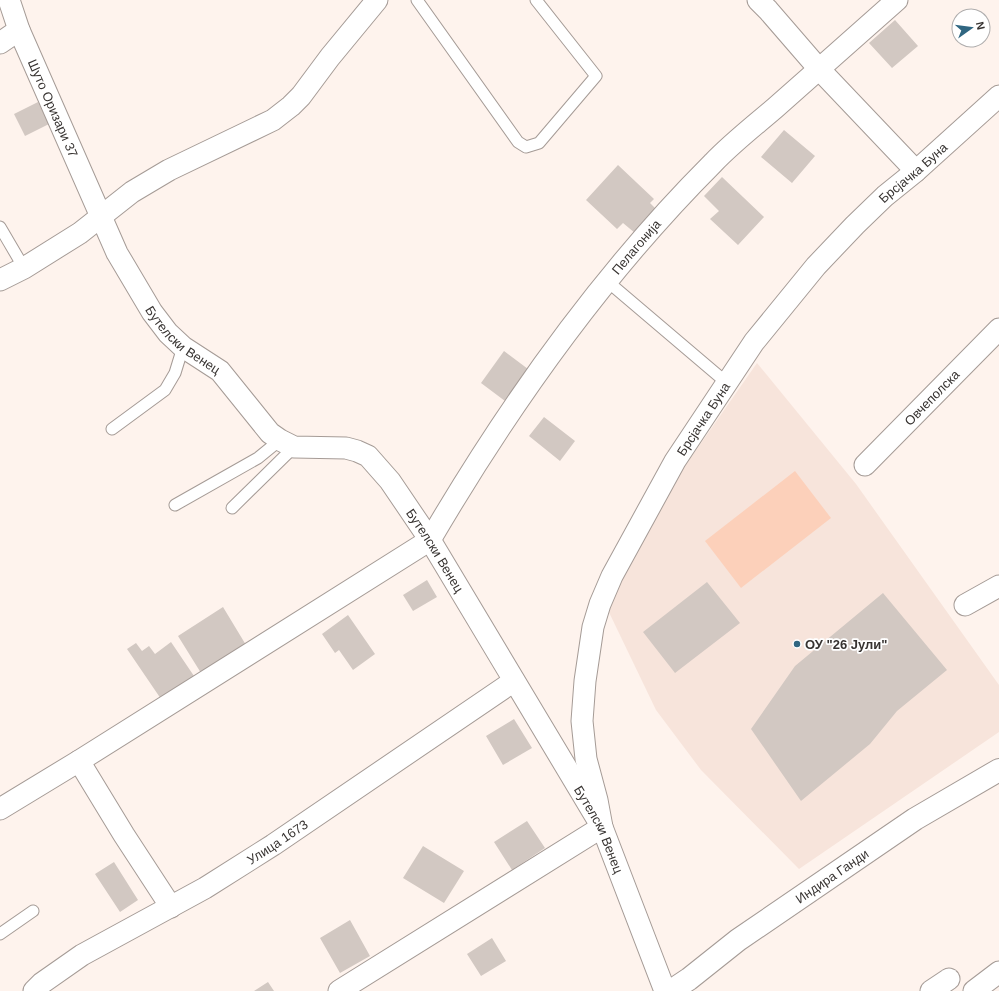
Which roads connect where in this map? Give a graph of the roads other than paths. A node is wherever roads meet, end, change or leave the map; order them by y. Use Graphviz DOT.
graph roads {
  1 [pos="9,0"];
  2 [pos="378,0"];
  3 [pos="417,0"];
  4 [pos="536,0"];
  5 [pos="758,0"];
  6 [pos="897,0"];
  7 [pos="19,30"];
  8 [pos="0,43"];
  9 [pos="819,69"];
  10 [pos="999,96"];
  11 [pos="916,171"];
  12 [pos="101,216"];
  13 [pos="0,227"];
  14 [pos="24,268"];
  15 [pos="0,280"];
  16 [pos="607,281"];
  17 [pos="999,329"];
  18 [pos="183,347"];
  19 [pos="727,383"];
  20 [pos="112,429"];
  21 [pos="287,444"];
  22 [pos="865,466"];
  23 [pos="175,505"];
  24 [pos="232,508"];
  25 [pos="430,540"];
  26 [pos="999,586"];
  27 [pos="965,605"];
  28 [pos="514,681"];
  29 [pos="79,761"];
  30 [pos="999,770"];
  31 [pos="0,808"];
  32 [pos="602,827"];
  33 [pos="171,907"];
  34 [pos="33,911"];
  35 [pos="0,934"];
  36 [pos="999,972"];
  37 [pos="949,979"];
  38 [pos="692,985"];
  39 [pos="34,991"];
  40 [pos="339,991"];
  41 [pos="666,991"];
  42 [pos="671,991"];
  43 [pos="931,991"];
  44 [pos="974,991"];
  1 -- 7 [label="street, Шуто Оризари 37"];
  2 -- 12 [label="street"];
  3 -- 4 [label="lane"];
  5 -- 9 [label="street"];
  6 -- 9 [label="street, Пелагонија"];
  7 -- 8 [label="street"];
  7 -- 12 [label="street, Шуто Оризари 37"];
  9 -- 11 [label="street"];
  9 -- 16 [label="street, Пелагонија"];
  10 -- 11 [label="street, Брсјачка Буна"];
  11 -- 19 [label="street, Брсјачка Буна"];
  12 -- 14 [label="street"];
  12 -- 18 [label="street, Бутелски Венец"];
  13 -- 14 [label="lane"];
  14 -- 15 [label="street"];
  16 -- 19 [label="lane"];
  16 -- 25 [label="street, Пелагонија"];
  17 -- 22 [label="street, Овчеполска"];
  18 -- 20 [label="lane"];
  18 -- 21 [label="street, Бутелски Венец"];
  19 -- 32 [label="street, Брсјачка Буна"];
  21 -- 23 [label="lane"];
  21 -- 24 [label="lane"];
  21 -- 25 [label="street, Бутелски Венец"];
  25 -- 28 [label="street, Бутелски Венец"];
  25 -- 29 [label="street"];
  26 -- 27 [label="street"];
  28 -- 32 [label="street, Бутелски Венец"];
  28 -- 33 [label="street, Улица 1673"];
  29 -- 31 [label="street"];
  29 -- 33 [label="street"];
  30 -- 38 [label="street, Индира Ганди"];
  32 -- 40 [label="street"];
  32 -- 41 [label="street, Бутелски Венец"];
  33 -- 39 [label="street, Улица 1673"];
  34 -- 35 [label="lane"];
  36 -- 44 [label="street"];
  37 -- 43 [label="street"];
  38 -- 42 [label="street, Индира Ганди"];
}
